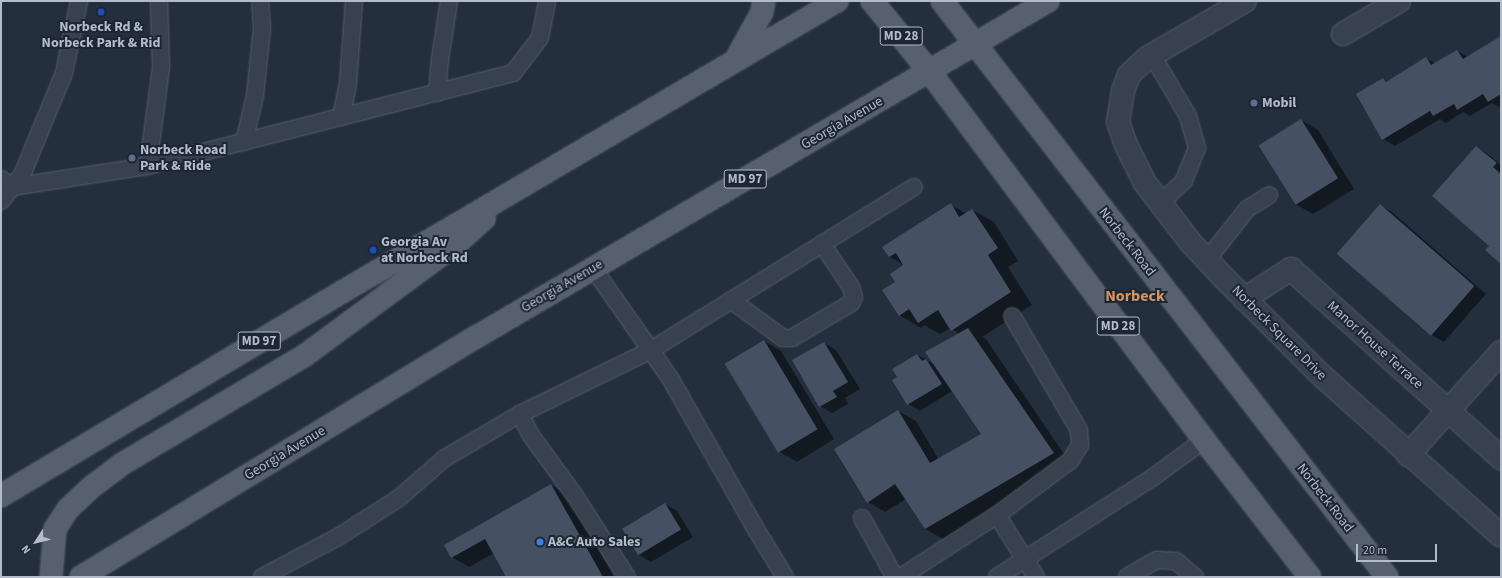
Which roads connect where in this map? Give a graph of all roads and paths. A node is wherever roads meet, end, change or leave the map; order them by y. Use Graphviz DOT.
graph roads {
  1 [pos="79,1"];
  2 [pos="159,1"];
  3 [pos="260,1"];
  4 [pos="354,1"];
  5 [pos="449,1"];
  6 [pos="547,1"];
  7 [pos="764,1"];
  8 [pos="837,1"];
  9 [pos="872,1"];
  10 [pos="942,1"];
  11 [pos="1048,1"];
  12 [pos="1245,1"];
  13 [pos="1399,1"];
  14 [pos="1343,34"];
  15 [pos="976,44"];
  16 [pos="1152,55"];
  17 [pos="735,61"];
  18 [pos="929,71"];
  19 [pos="437,92"];
  20 [pos="341,117"];
  21 [pos="244,142"];
  22 [pos="148,166"];
  23 [pos="6,183"];
  24 [pos="914,187"];
  25 [pos="517,188"];
  26 [pos="1269,195"];
  27 [pos="1,201"];
  28 [pos="1160,203"];
  29 [pos="822,244"];
  30 [pos="1207,260"];
  31 [pos="593,268"];
  32 [pos="1244,299"];
  33 [pos="731,300"];
  34 [pos="1012,316"];
  35 [pos="651,350"];
  36 [pos="1501,352"];
  37 [pos="1449,412"];
  38 [pos="520,414"];
  39 [pos="1204,440"];
  40 [pos="1408,455"];
  41 [pos="1501,458"];
  42 [pos="1,496"];
  43 [pos="997,515"];
  44 [pos="862,518"];
  45 [pos="1501,536"];
  46 [pos="1024,559"];
  47 [pos="94,573"];
  48 [pos="51,577"];
  49 [pos="262,577"];
  50 [pos="627,577"];
  51 [pos="785,577"];
  52 [pos="900,577"];
  53 [pos="997,577"];
  54 [pos="1036,577"];
  55 [pos="1127,577"];
  56 [pos="1195,577"];
  57 [pos="1310,577"];
  58 [pos="1387,577"];
  1 -- 23 [label="lane"];
  2 -- 22 [label="lane"];
  3 -- 21 [label="lane"];
  4 -- 20 [label="lane"];
  5 -- 19 [label="lane"];
  6 -- 19 [label="lane"];
  7 -- 17 [label="main road"];
  8 -- 17 [label="main road, MD 97"];
  9 -- 18 [label="main road, MD 28"];
  10 -- 15 [label="main road, Norbeck Road"];
  11 -- 15 [label="main road, Georgia Avenue / MD 97"];
  12 -- 16 [label="street"];
  13 -- 14 [label="street"];
  15 -- 18 [label="main road, Georgia Avenue / MD 97"];
  15 -- 58 [label="main road, Norbeck Road"];
  16 -- 28 [label="street, Norbeck Square Drive"];
  16 -- 28 [label="lane"];
  17 -- 25 [label="main road, MD 97"];
  18 -- 31 [label="main road, Georgia Avenue / MD 97"];
  18 -- 39 [label="main road, MD 28"];
  19 -- 20 [label="lane"];
  20 -- 21 [label="lane"];
  21 -- 22 [label="lane"];
  22 -- 23 [label="lane"];
  23 -- 27 [label="lane"];
  24 -- 29 [label="lane"];
  25 -- 42 [label="main road, MD 97"];
  25 -- 48 [label="main road"];
  26 -- 30 [label="lane"];
  28 -- 30 [label="street, Norbeck Square Drive"];
  29 -- 33 [label="lane"];
  29 -- 33 [label="lane"];
  30 -- 32 [label="street, Norbeck Square Drive"];
  31 -- 35 [label="lane"];
  31 -- 47 [label="main road, Georgia Avenue / MD 97"];
  32 -- 37 [label="street, Manor House Terrace"];
  32 -- 40 [label="street, Norbeck Square Drive"];
  33 -- 35 [label="lane"];
  34 -- 43 [label="lane"];
  35 -- 38 [label="lane"];
  35 -- 51 [label="lane"];
  36 -- 37 [label="street"];
  37 -- 40 [label="street"];
  37 -- 41 [label="street, Manor House Terrace"];
  38 -- 49 [label="lane"];
  38 -- 50 [label="lane"];
  39 -- 46 [label="lane"];
  39 -- 57 [label="main road, MD 28"];
  40 -- 45 [label="street, Norbeck Square Drive"];
  43 -- 46 [label="lane"];
  43 -- 52 [label="lane"];
  44 -- 52 [label="lane"];
  46 -- 53 [label="lane"];
  46 -- 54 [label="lane"];
  55 -- 56 [label="lane"];
}
